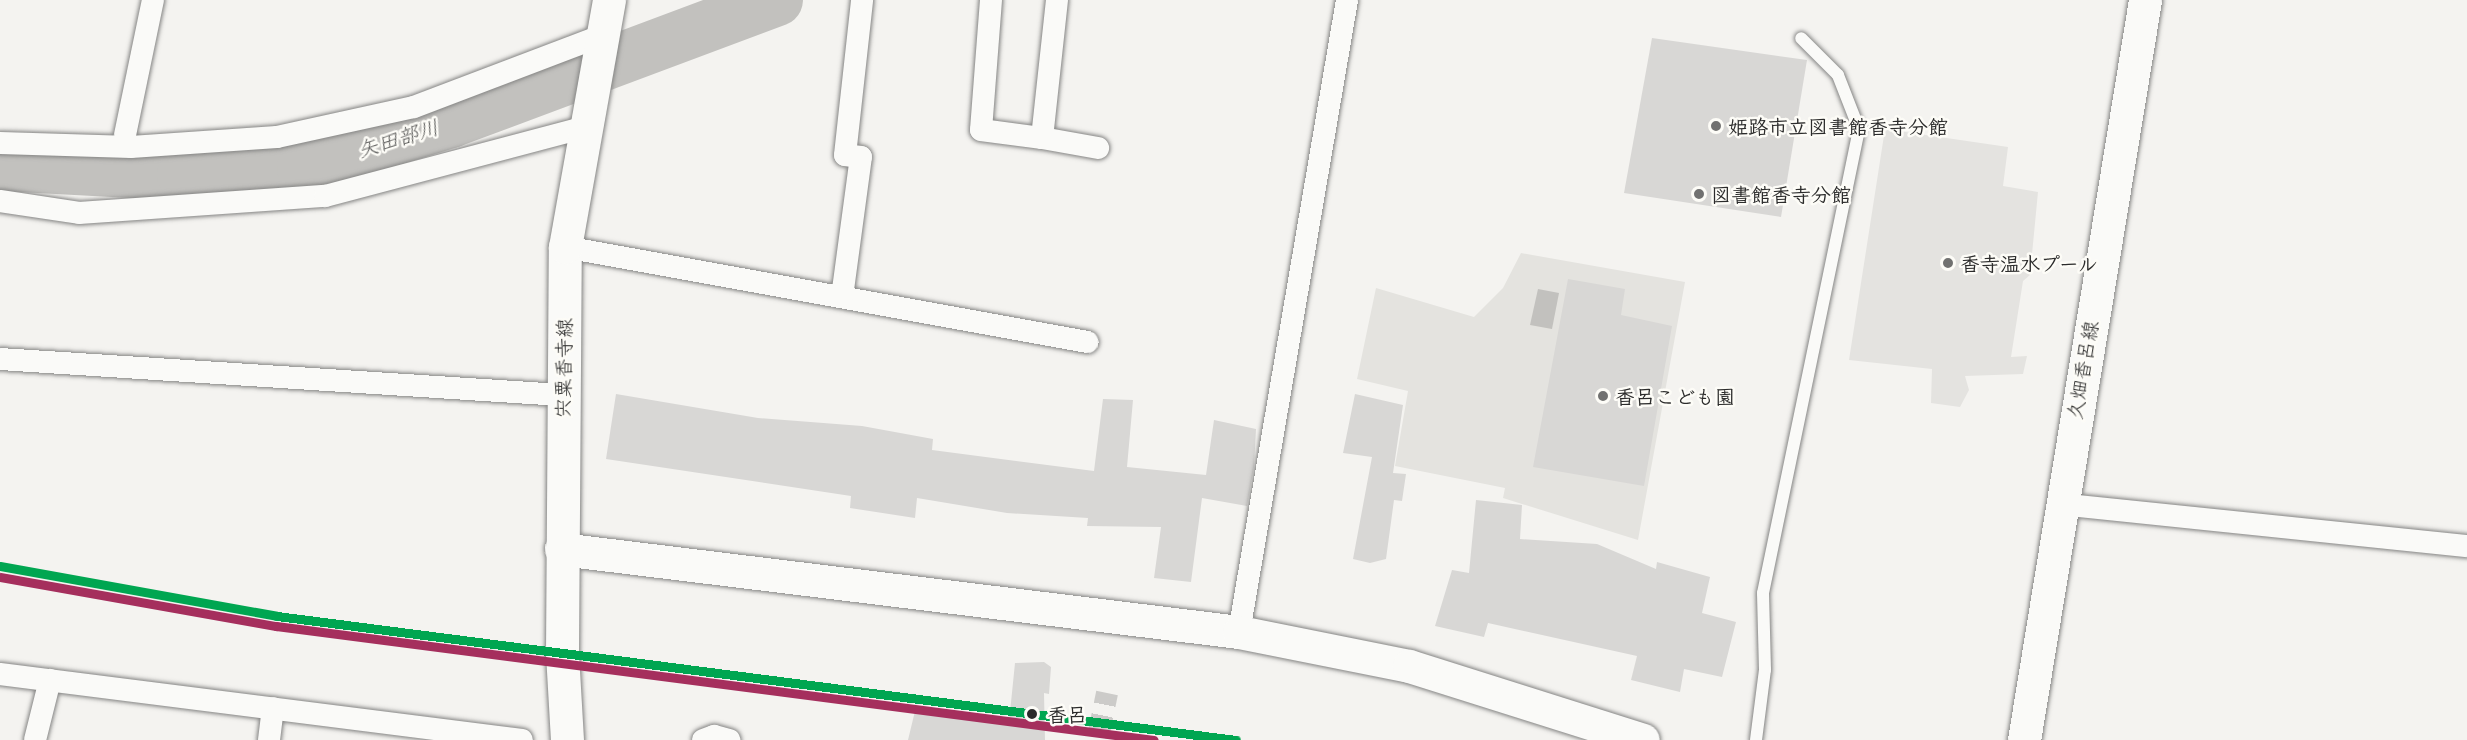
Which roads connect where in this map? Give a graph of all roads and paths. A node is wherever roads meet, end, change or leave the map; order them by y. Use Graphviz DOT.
graph roads {
  1 [pos="153,0"];
  2 [pos="609,0"];
  3 [pos="862,0"];
  4 [pos="991,0"];
  5 [pos="1057,0"];
  6 [pos="1347,0"];
  7 [pos="2145,0"];
  8 [pos="601,36"];
  9 [pos="1801,38"];
  10 [pos="585,116"];
  11 [pos="125,135"];
  12 [pos="1042,138"];
  13 [pos="0,143"];
  14 [pos="1098,148"];
  15 [pos="0,201"];
  16 [pos="565,247"];
  17 [pos="842,297"];
  18 [pos="1087,342"];
  19 [pos="0,359"];
  20 [pos="562,395"];
  21 [pos="2059,504"];
  22 [pos="2467,546"];
  23 [pos="561,549"];
  24 [pos="1239,632"];
  25 [pos="0,674"];
  26 [pos="50,680"];
  27 [pos="273,708"];
  28 [pos="35,740"];
  29 [pos="269,740"];
  30 [pos="522,740"];
  31 [pos="567,740"];
  32 [pos="703,740"];
  33 [pos="729,740"];
  34 [pos="1643,740"];
  35 [pos="1756,740"];
  36 [pos="2024,740"];
  1 -- 11 [label="street"];
  2 -- 8 [label="main road, 宍粟香寺線"];
  3 -- 17 [label="street"];
  4 -- 12 [label="street"];
  5 -- 12 [label="street"];
  6 -- 24 [label="street"];
  7 -- 21 [label="main road, 久畑香呂線"];
  8 -- 10 [label="main road, 宍粟香寺線"];
  8 -- 13 [label="street"];
  9 -- 35 [label="lane"];
  10 -- 15 [label="street"];
  10 -- 16 [label="main road, 宍粟香寺線"];
  12 -- 14 [label="street"];
  16 -- 17 [label="street"];
  16 -- 20 [label="main road, 宍粟香寺線"];
  17 -- 18 [label="street"];
  19 -- 20 [label="street"];
  20 -- 23 [label="main road, 宍粟香寺線"];
  21 -- 22 [label="street"];
  21 -- 36 [label="main road, 久畑香呂線"];
  23 -- 24 [label="main road"];
  23 -- 31 [label="main road, 宍粟香寺線"];
  24 -- 34 [label="main road"];
  25 -- 26 [label="street"];
  26 -- 27 [label="street"];
  26 -- 28 [label="street"];
  27 -- 29 [label="street"];
  27 -- 30 [label="street"];
  32 -- 33 [label="street"];
}
